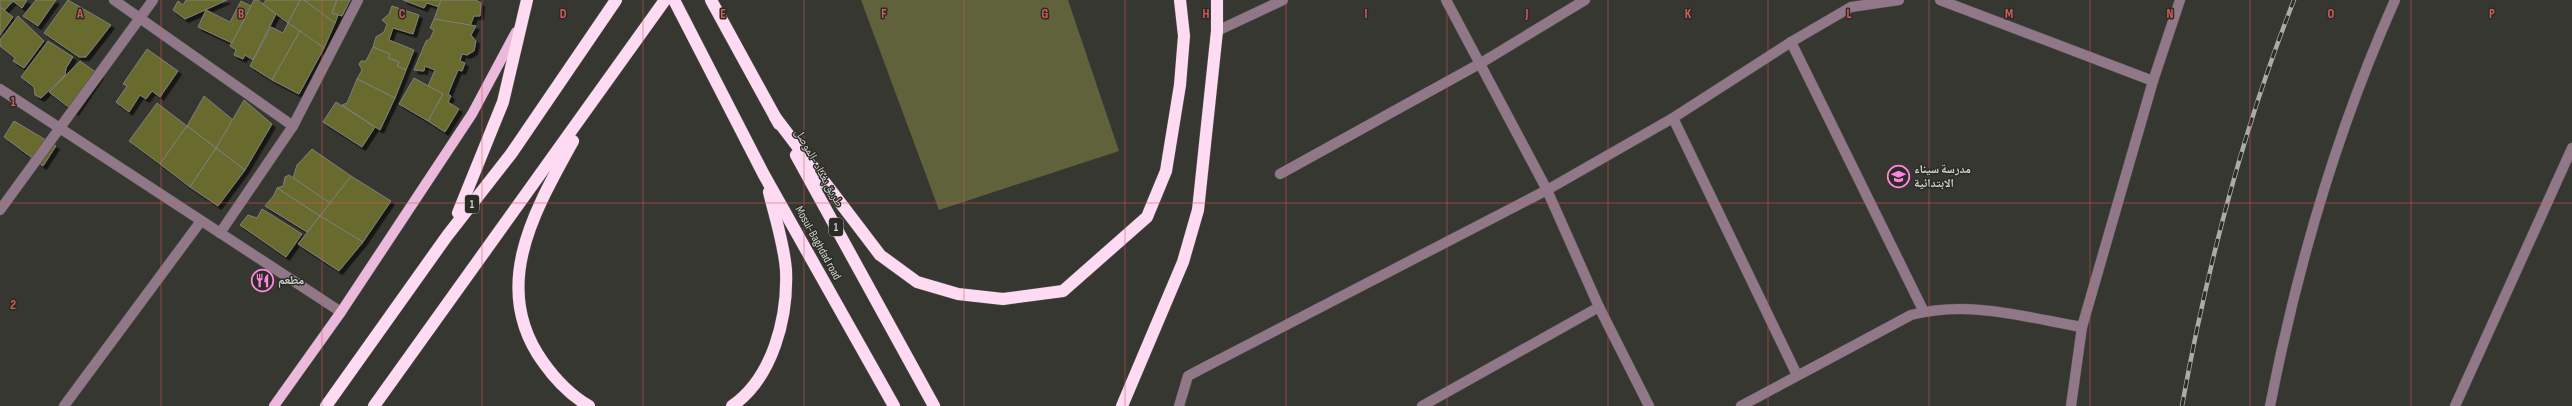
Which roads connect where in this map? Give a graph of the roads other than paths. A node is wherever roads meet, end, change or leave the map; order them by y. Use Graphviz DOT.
graph roads {
  1 [pos="114,0"];
  2 [pos="153,0"];
  3 [pos="358,0"];
  4 [pos="527,0"];
  5 [pos="616,0"];
  6 [pos="665,0"];
  7 [pos="674,0"];
  8 [pos="711,0"];
  9 [pos="1180,0"];
  10 [pos="1217,0"];
  11 [pos="1283,0"];
  12 [pos="1446,0"];
  13 [pos="1585,0"];
  14 [pos="1899,0"];
  15 [pos="1940,0"];
  16 [pos="2180,0"];
  17 [pos="2395,0"];
  18 [pos="1850,4"];
  19 [pos="525,14"];
  20 [pos="140,18"];
  21 [pos="1217,31"];
  22 [pos="1791,42"];
  23 [pos="1481,63"];
  24 [pos="2153,81"];
  25 [pos="0,89"];
  26 [pos="597,95"];
  27 [pos="775,117"];
  28 [pos="1673,118"];
  29 [pos="293,126"];
  30 [pos="60,128"];
  31 [pos="2572,148"];
  32 [pos="1280,174"];
  33 [pos="764,176"];
  34 [pos="1547,190"];
  35 [pos="0,210"];
  36 [pos="201,221"];
  37 [pos="220,233"];
  38 [pos="447,236"];
  39 [pos="1599,307"];
  40 [pos="341,312"];
  41 [pos="1924,312"];
  42 [pos="2082,327"];
  43 [pos="1797,375"];
  44 [pos="64,406"];
  45 [pos="274,406"];
  46 [pos="326,406"];
  47 [pos="374,406"];
  48 [pos="588,406"];
  49 [pos="732,406"];
  50 [pos="894,406"];
  51 [pos="934,406"];
  52 [pos="1122,406"];
  53 [pos="1179,406"];
  54 [pos="1422,406"];
  55 [pos="1649,406"];
  56 [pos="1741,406"];
  57 [pos="2071,406"];
  58 [pos="2270,406"];
  59 [pos="2455,406"];
  1 -- 20 [label="street"];
  2 -- 20 [label="street"];
  3 -- 29 [label="street"];
  4 -- 19 [label="highway"];
  5 -- 38 [label="highway, 1"];
  6 -- 26 [label="highway"];
  7 -- 33 [label="highway, Mosul-Baghdad road"];
  8 -- 27 [label="highway, طريق بغداد -الموصل / 1"];
  9 -- 27 [label="highway"];
  10 -- 21 [label="highway"];
  11 -- 21 [label="street"];
  12 -- 23 [label="street"];
  13 -- 23 [label="street"];
  14 -- 18 [label="street"];
  15 -- 24 [label="street"];
  16 -- 24 [label="street"];
  17 -- 58 [label="street"];
  18 -- 22 [label="street"];
  19 -- 38 [label="highway"];
  19 -- 40 [label="main road"];
  20 -- 29 [label="street"];
  20 -- 30 [label="street"];
  21 -- 52 [label="highway"];
  22 -- 28 [label="street"];
  22 -- 41 [label="street"];
  23 -- 32 [label="street"];
  23 -- 34 [label="street"];
  24 -- 42 [label="street"];
  25 -- 30 [label="street"];
  26 -- 47 [label="highway"];
  26 -- 48 [label="highway"];
  27 -- 51 [label="highway, طريق بغداد -الموصل / 1"];
  28 -- 34 [label="street"];
  28 -- 43 [label="street"];
  29 -- 37 [label="street"];
  30 -- 35 [label="street"];
  30 -- 36 [label="street"];
  31 -- 59 [label="street"];
  33 -- 49 [label="highway"];
  33 -- 50 [label="highway, Mosul-Baghdad road"];
  34 -- 39 [label="street"];
  34 -- 53 [label="street"];
  36 -- 37 [label="street"];
  36 -- 44 [label="street"];
  37 -- 40 [label="street"];
  38 -- 46 [label="highway, 1"];
  39 -- 54 [label="street"];
  39 -- 55 [label="street"];
  40 -- 45 [label="main road"];
  41 -- 42 [label="street"];
  41 -- 43 [label="street"];
  42 -- 57 [label="street"];
  43 -- 56 [label="street"];
}
